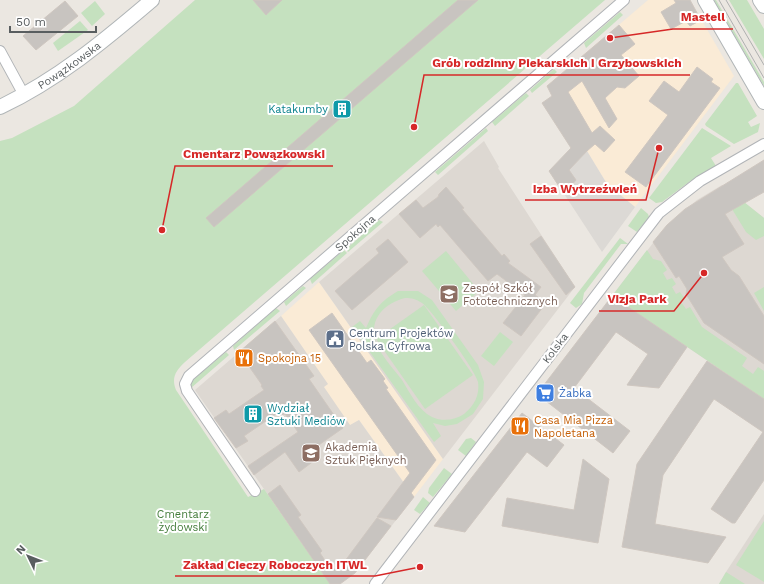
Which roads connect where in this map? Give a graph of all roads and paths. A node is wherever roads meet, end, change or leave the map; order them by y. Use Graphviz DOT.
graph roads {
  1 [pos="152,0"];
  2 [pos="624,0"];
  3 [pos="705,0"];
  4 [pos="760,0"];
  5 [pos="764,6"];
  6 [pos="0,51"];
  7 [pos="24,94"];
  8 [pos="764,102"];
  9 [pos="0,106"];
  10 [pos="764,144"];
  11 [pos="255,491"];
  12 [pos="375,584"];
  1 -- 7 [label="main road, Powązkowska"];
  2 -- 11 [label="street, Spokojna"];
  3 -- 8 [label="main road"];
  4 -- 5 [label="main road"];
  6 -- 7 [label="street"];
  7 -- 9 [label="main road, Powązkowska"];
  10 -- 12 [label="street, Kolska"];
}
